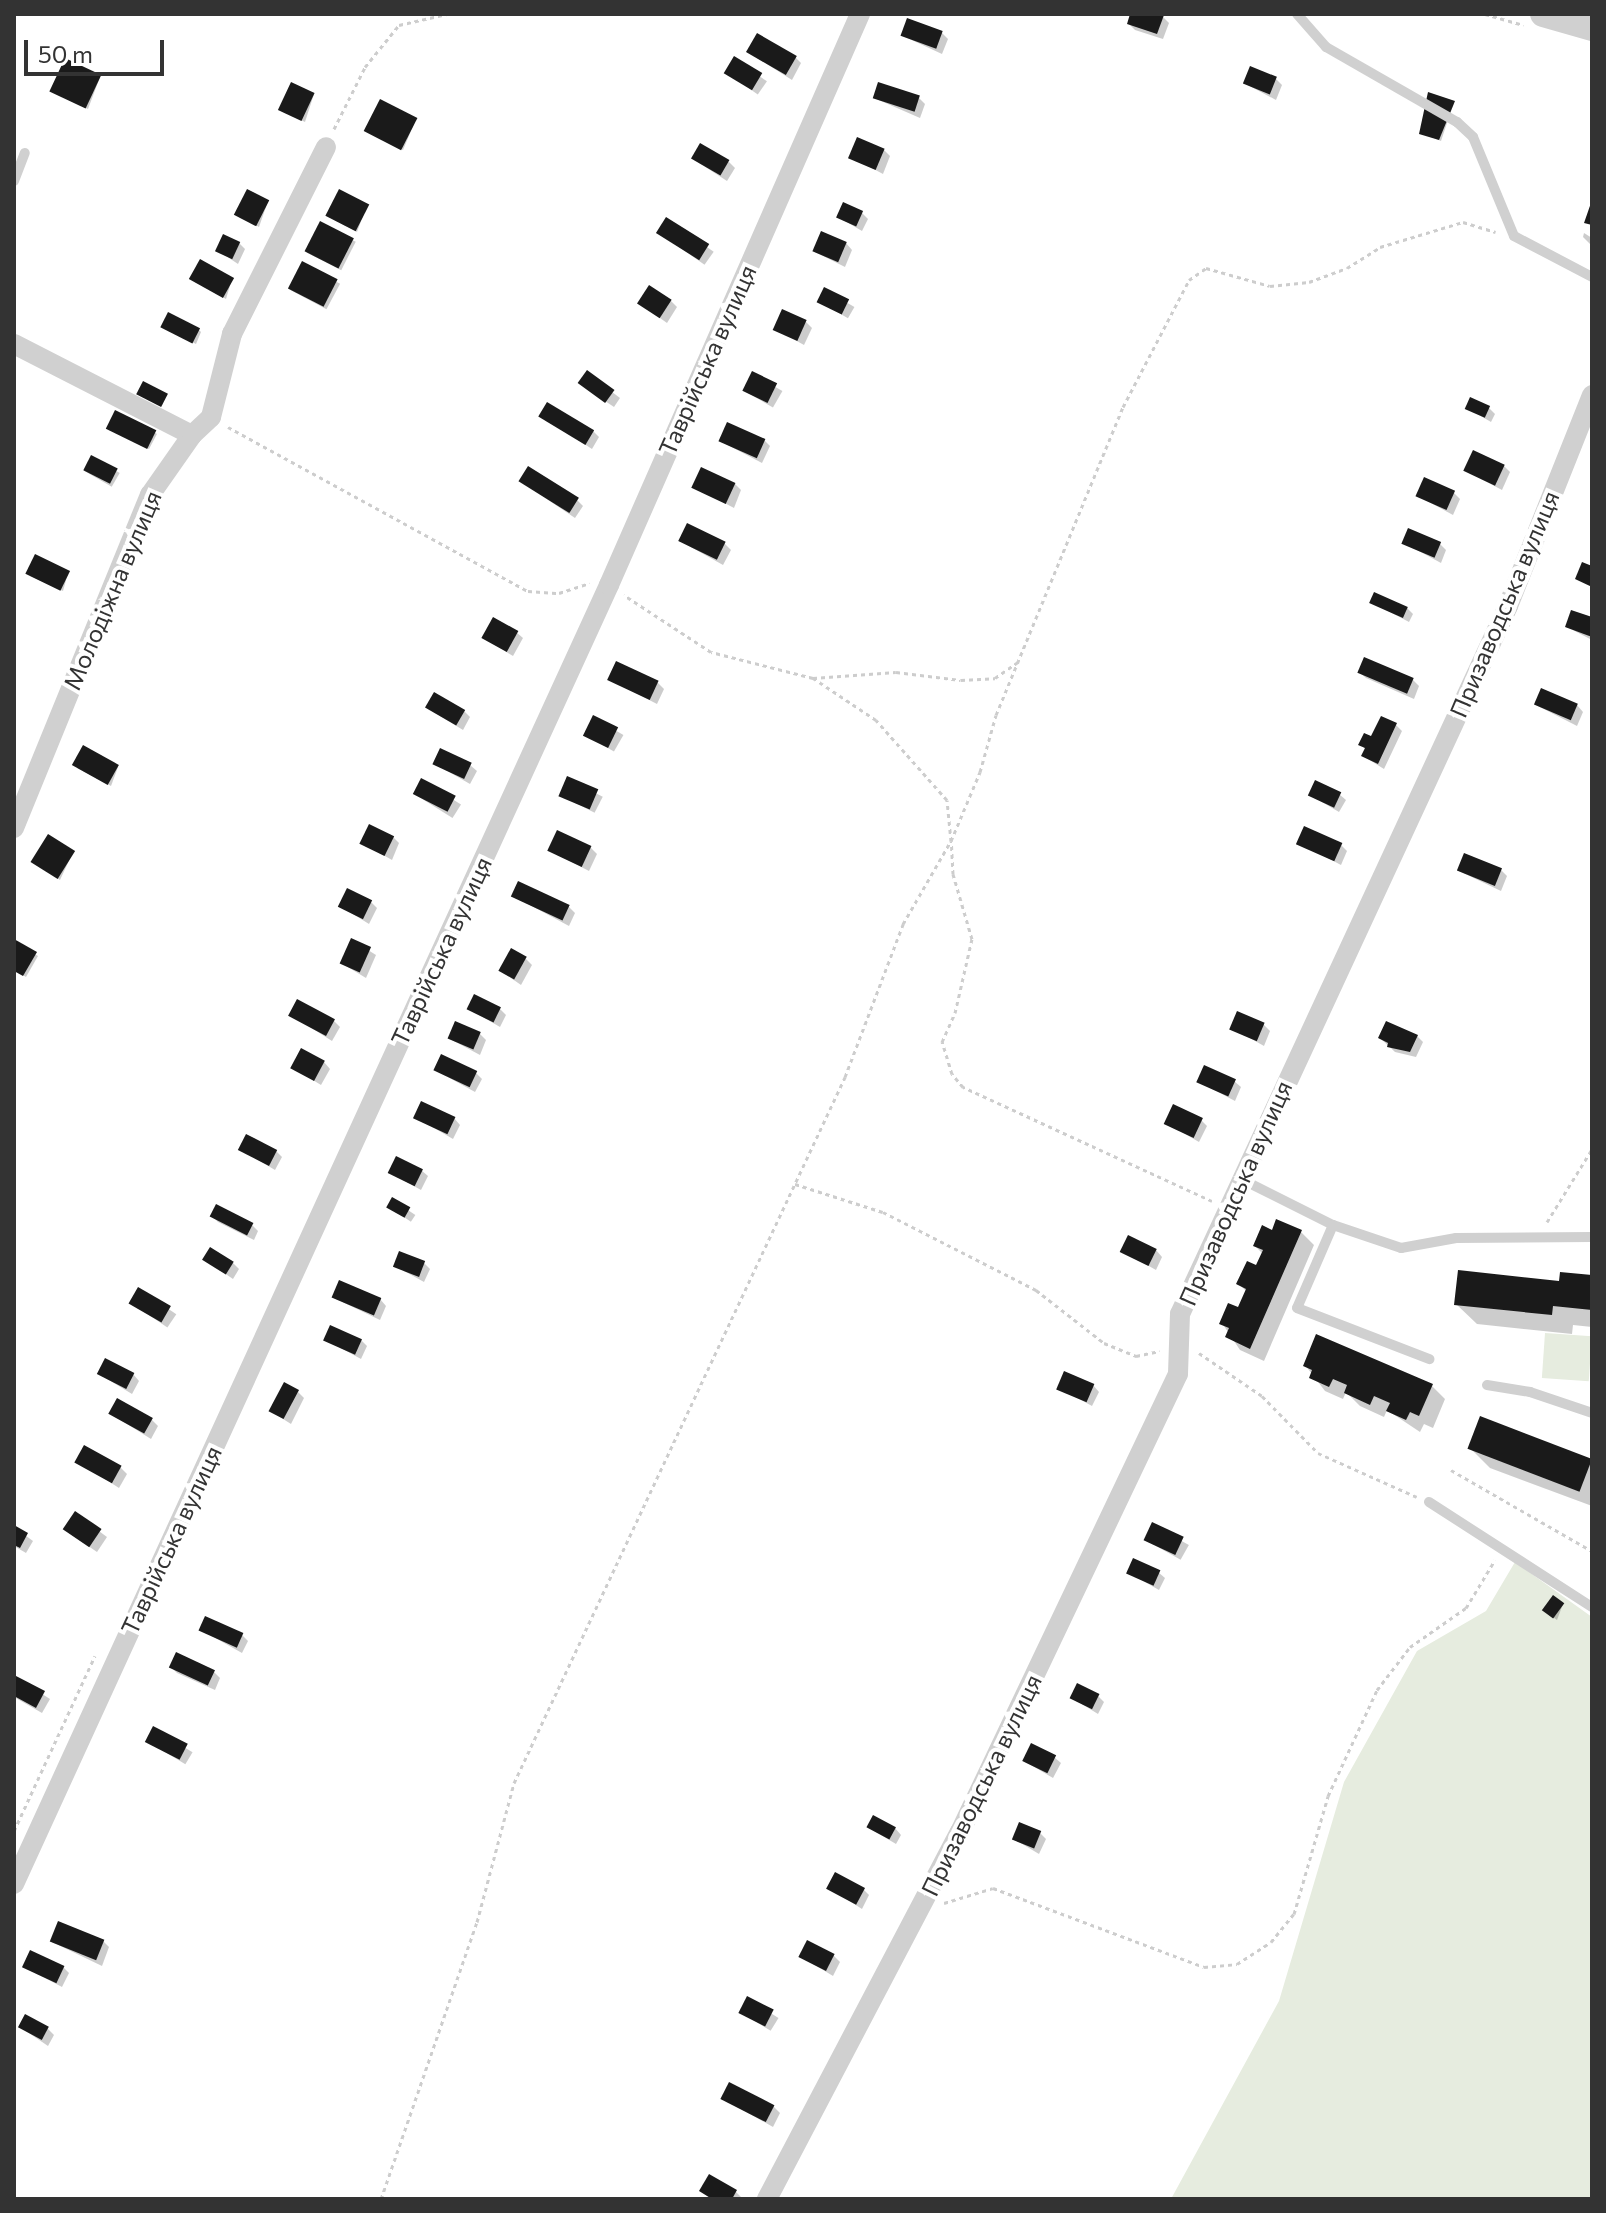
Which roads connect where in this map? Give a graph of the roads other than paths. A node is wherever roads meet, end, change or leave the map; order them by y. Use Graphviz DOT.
graph roads {
  1 [pos="860,14"];
  2 [pos="1297,14"];
  3 [pos="1543,14"];
  4 [pos="1592,28"];
  5 [pos="326,147"];
  6 [pos="25,153"];
  7 [pos="14,181"];
  8 [pos="1592,277"];
  9 [pos="14,344"];
  10 [pos="1592,395"];
  11 [pos="192,435"];
  12 [pos="14,828"];
  13 [pos="1240,1179"];
  14 [pos="1333,1225"];
  15 [pos="1592,1237"];
  16 [pos="1429,1359"];
  17 [pos="1487,1385"];
  18 [pos="1592,1413"];
  19 [pos="1429,1502"];
  20 [pos="1592,1607"];
  21 [pos="14,1884"];
  22 [pos="767,2199"];
  1 -- 21 [label="street, Таврійська вулиця"];
  2 -- 8 [label="lane"];
  3 -- 4 [label="street"];
  5 -- 11 [label="street, Молодіжна вулиця"];
  6 -- 7 [label="lane"];
  9 -- 11 [label="street"];
  10 -- 13 [label="street, Призаводська вулиця"];
  11 -- 12 [label="street, Молодіжна вулиця"];
  13 -- 14 [label="lane"];
  13 -- 22 [label="street, Призаводська вулиця"];
  14 -- 15 [label="lane"];
  14 -- 16 [label="lane"];
  17 -- 18 [label="lane"];
  19 -- 20 [label="lane"];
}
